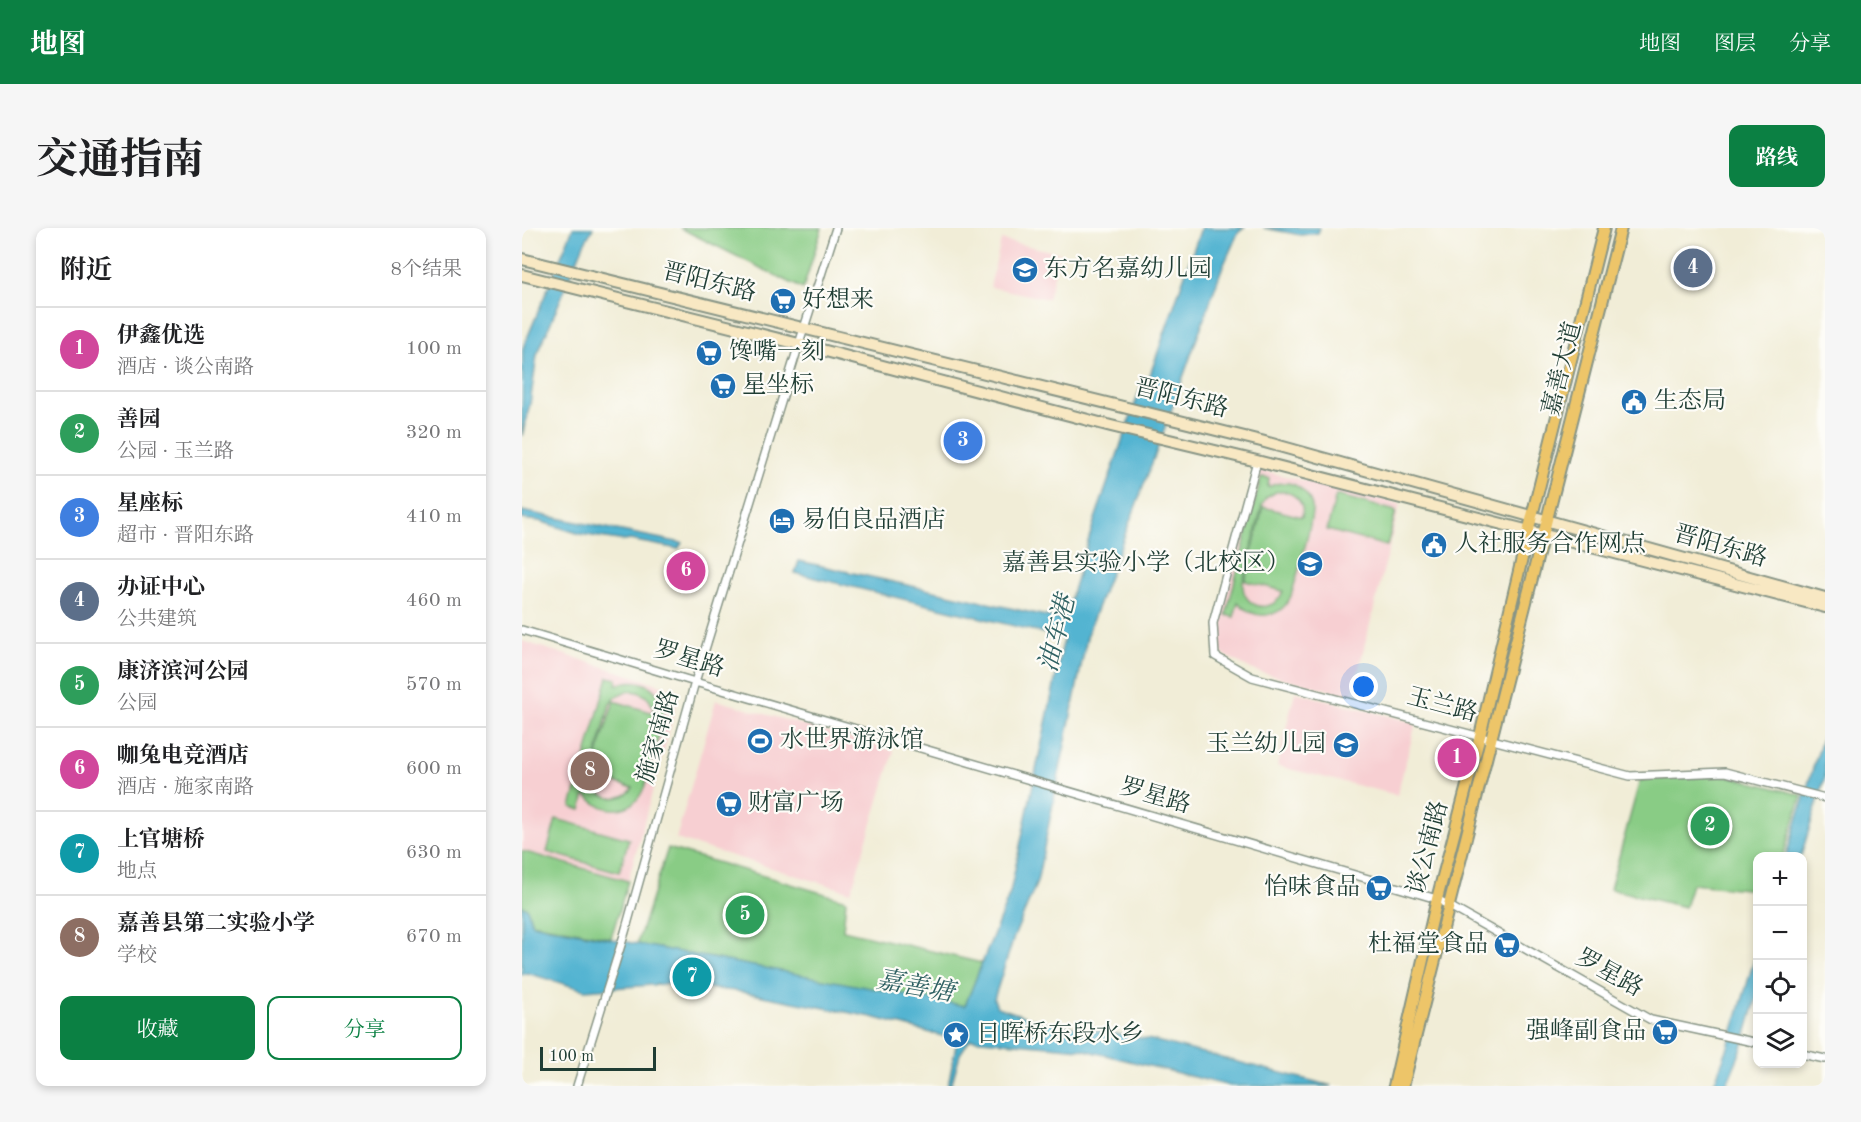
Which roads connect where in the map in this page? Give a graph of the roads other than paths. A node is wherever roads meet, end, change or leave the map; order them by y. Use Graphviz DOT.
graph roads {
  1 [pos="836,228"];
  2 [pos="1604,228"];
  3 [pos="1621,228"];
  4 [pos="522,259"];
  5 [pos="522,275"];
  6 [pos="804,328"];
  7 [pos="799,344"];
  8 [pos="1257,460"];
  9 [pos="1532,516"];
  10 [pos="1546,520"];
  11 [pos="1529,530"];
  12 [pos="1543,534"];
  13 [pos="1825,598"];
  14 [pos="1825,607"];
  15 [pos="522,630"];
  16 [pos="695,682"];
  17 [pos="1480,736"];
  18 [pos="1492,739"];
  19 [pos="1825,798"];
  20 [pos="1437,899"];
  21 [pos="1448,905"];
  22 [pos="1753,1042"];
  23 [pos="1807,1055"];
  24 [pos="1825,1059"];
  25 [pos="1399,1085"];
  26 [pos="577,1086"];
  1 -- 6 [label="street, 施家南路"];
  2 -- 9 [label="main road, 嘉善大道"];
  3 -- 10 [label="main road, 嘉善大道"];
  4 -- 6 [label="main road, 晋阳东路"];
  5 -- 7 [label="main road, 晋阳东路"];
  6 -- 7 [label="street, 施家南路"];
  6 -- 9 [label="main road, 晋阳东路"];
  7 -- 8 [label="main road, 晋阳东路"];
  7 -- 16 [label="street, 施家南路"];
  8 -- 11 [label="main road, 晋阳东路"];
  8 -- 17 [label="street, 玉兰路"];
  9 -- 10 [label="main road, 晋阳东路"];
  9 -- 11 [label="main road, 谈公南路"];
  10 -- 12 [label="main road, 谈公南路"];
  10 -- 13 [label="main road, 晋阳东路"];
  11 -- 12 [label="main road, 晋阳东路"];
  11 -- 17 [label="main road, 谈公南路"];
  12 -- 14 [label="main road, 晋阳东路"];
  12 -- 18 [label="main road, 谈公南路"];
  15 -- 16 [label="street, 罗星路"];
  16 -- 20 [label="street, 罗星路"];
  16 -- 26 [label="street, 施家南路"];
  17 -- 18 [label="street, 玉兰路"];
  17 -- 20 [label="main road, 谈公南路"];
  18 -- 19 [label="street, 玉兰路"];
  18 -- 21 [label="main road, 谈公南路"];
  20 -- 21 [label="street, 罗星路"];
  20 -- 25 [label="main road, 谈公南路"];
  21 -- 22 [label="street, 罗星路"];
  21 -- 25 [label="main road, 谈公南路"];
  23 -- 24 [label="street"];
}
